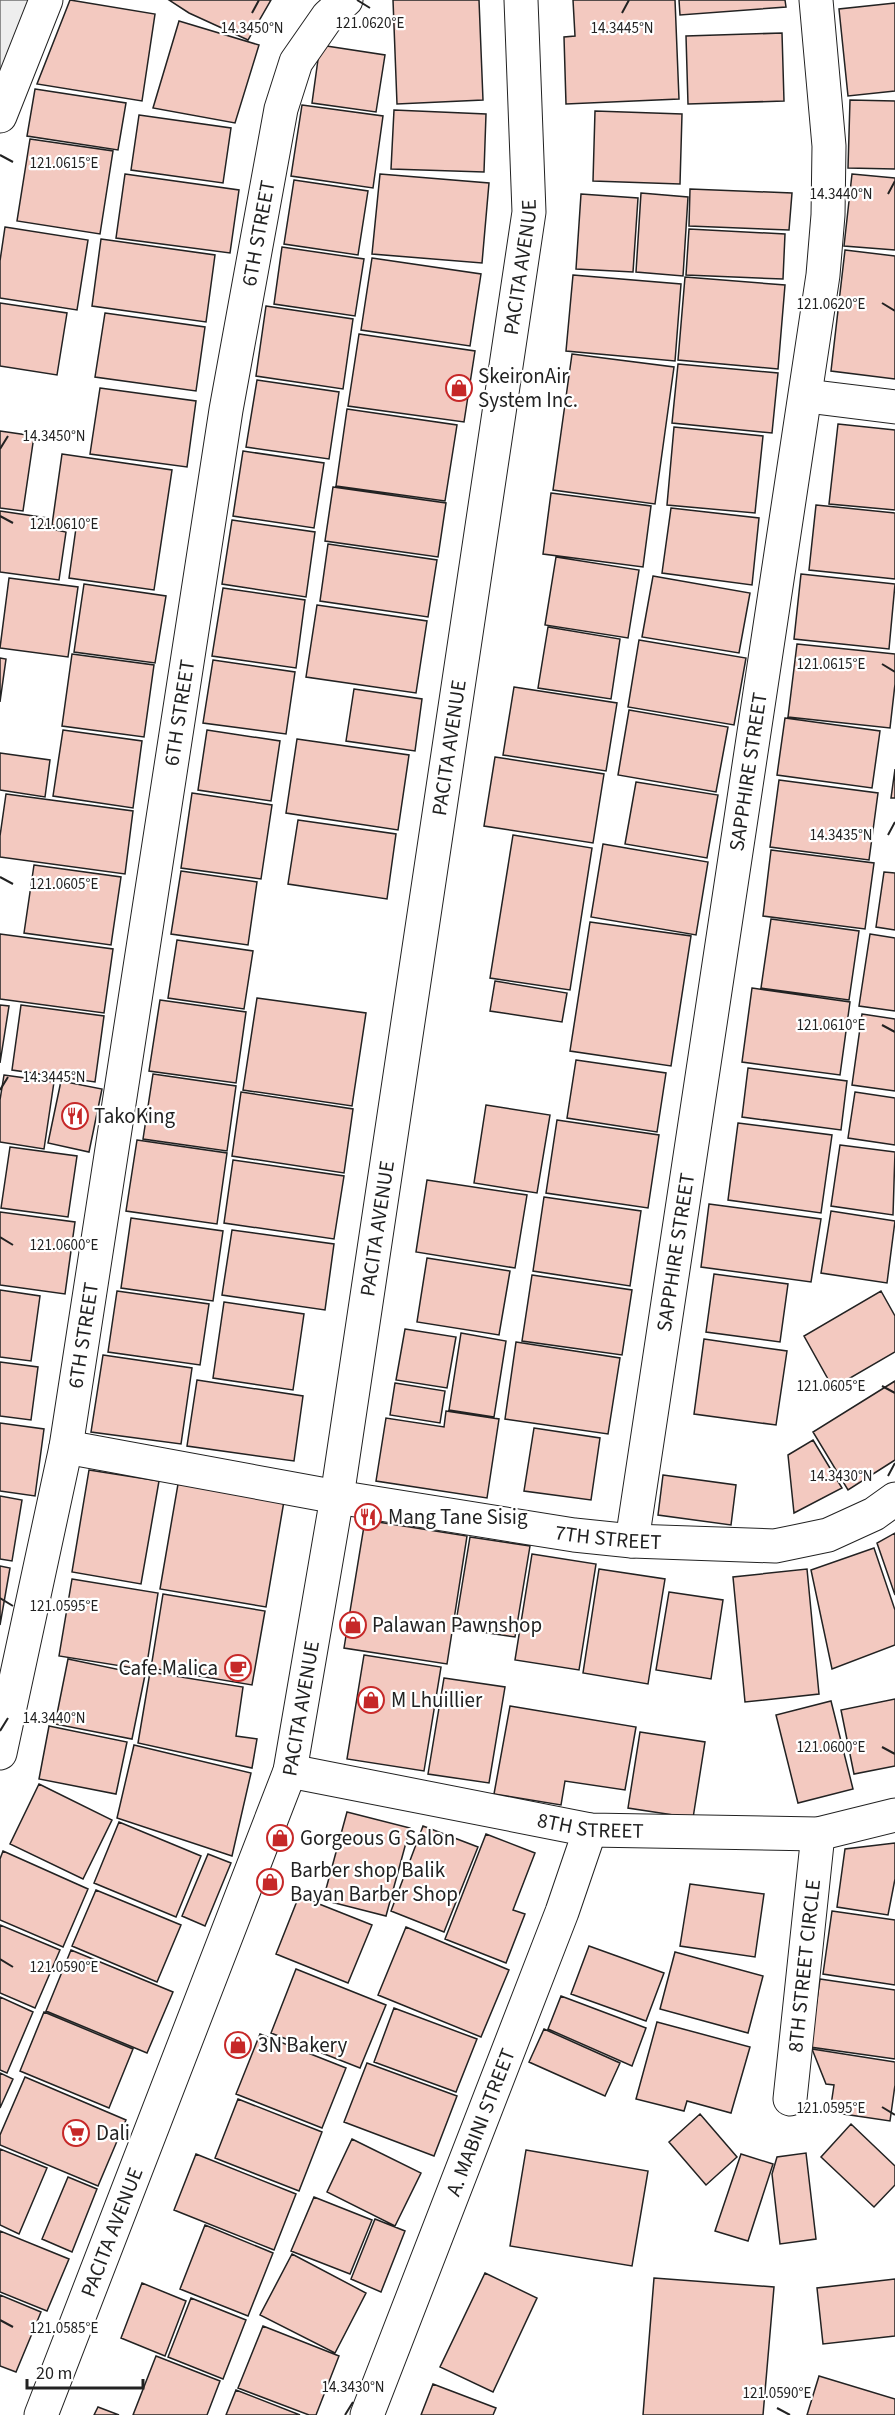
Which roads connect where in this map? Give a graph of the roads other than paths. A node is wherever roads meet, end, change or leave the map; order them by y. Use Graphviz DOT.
graph roads {
  1 [pos="46,0"];
  2 [pos="346,0"];
  3 [pos="521,0"];
  4 [pos="816,0"];
  5 [pos="0,116"];
  6 [pos="807,396"];
  7 [pos="895,407"];
  8 [pos="66,1447"];
  9 [pos="337,1497"];
  10 [pos="895,1498"];
  11 [pos="632,1541"];
  12 [pos="0,1753"];
  13 [pos="290,1770"];
  14 [pos="895,1815"];
  15 [pos="590,1830"];
  16 [pos="818,1834"];
  17 [pos="790,2099"];
  18 [pos="41,2415"];
  19 [pos="367,2415"];
  1 -- 5 [label="street"];
  2 -- 8 [label="street, 6TH STREET"];
  3 -- 9 [label="street, PACITA AVENUE"];
  4 -- 6 [label="street, SAPPHIRE STREET"];
  6 -- 7 [label="street"];
  6 -- 11 [label="street, SAPPHIRE STREET"];
  8 -- 9 [label="street, 7TH STREET"];
  8 -- 12 [label="street, 6TH STREET"];
  9 -- 11 [label="street, 7TH STREET"];
  9 -- 13 [label="street, PACITA AVENUE"];
  10 -- 11 [label="street, 7TH STREET"];
  13 -- 15 [label="street, 8TH STREET"];
  13 -- 18 [label="street, PACITA AVENUE"];
  14 -- 16 [label="street, 8TH STREET"];
  15 -- 16 [label="street, 8TH STREET"];
  15 -- 19 [label="street, A. MABINI STREET"];
  16 -- 17 [label="street, 8TH STREET CIRCLE"];
}
